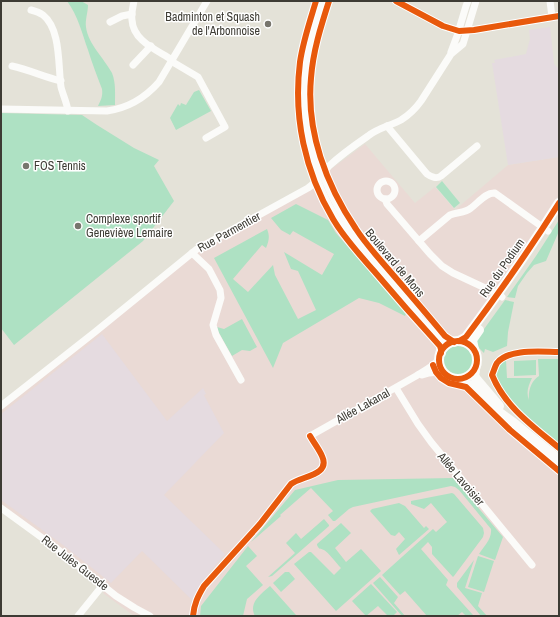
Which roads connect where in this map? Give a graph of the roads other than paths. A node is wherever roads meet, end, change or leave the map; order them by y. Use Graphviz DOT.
graph roads {
  1 [pos="134,1"];
  2 [pos="206,1"];
  3 [pos="318,1"];
  4 [pos="326,1"];
  5 [pos="396,1"];
  6 [pos="468,1"];
  7 [pos="476,1"];
  8 [pos="550,1"];
  9 [pos="31,10"];
  10 [pos="132,14"];
  11 [pos="556,17"];
  12 [pos="110,22"];
  13 [pos="459,30"];
  14 [pos="467,30"];
  15 [pos="151,46"];
  16 [pos="449,56"];
  17 [pos="172,60"];
  18 [pos="133,65"];
  19 [pos="12,66"];
  20 [pos="61,81"];
  21 [pos="1,108"];
  22 [pos="68,111"];
  23 [pos="386,126"];
  24 [pos="206,138"];
  25 [pos="477,146"];
  26 [pos="323,172"];
  27 [pos="316,181"];
  28 [pos="385,200"];
  29 [pos="559,203"];
  30 [pos="559,214"];
  31 [pos="546,229"];
  32 [pos="419,242"];
  33 [pos="192,253"];
  34 [pos="500,296"];
  35 [pos="456,342"];
  36 [pos="474,350"];
  37 [pos="440,355"];
  38 [pos="475,370"];
  39 [pos="446,375"];
  40 [pos="416,376"];
  41 [pos="241,380"];
  42 [pos="458,380"];
  43 [pos="396,388"];
  44 [pos="2,402"];
  45 [pos="515,424"];
  46 [pos="310,436"];
  47 [pos="559,460"];
  48 [pos="1,508"];
  49 [pos="532,565"];
  50 [pos="103,585"];
  51 [pos="78,616"];
  52 [pos="150,616"];
  1 -- 10 [label="street"];
  2 -- 17 [label="street"];
  3 -- 27 [label="main road, Boulevard de Mons"];
  4 -- 26 [label="main road, Boulevard de Mons"];
  5 -- 13 [label="street"];
  6 -- 13 [label="street, Rue Parmentier"];
  7 -- 14 [label="street, Rue Parmentier"];
  8 -- 11 [label="street"];
  9 -- 20 [label="street"];
  10 -- 12 [label="street"];
  10 -- 15 [label="street"];
  11 -- 14 [label="street"];
  13 -- 14 [label="street"];
  13 -- 16 [label="street, Rue Parmentier"];
  14 -- 16 [label="street, Rue Parmentier"];
  15 -- 17 [label="street"];
  15 -- 18 [label="street"];
  16 -- 23 [label="street, Rue Parmentier"];
  17 -- 22 [label="street"];
  17 -- 24 [label="street"];
  19 -- 20 [label="street"];
  20 -- 22 [label="street"];
  21 -- 22 [label="street"];
  23 -- 25 [label="street"];
  23 -- 26 [label="street, Rue Parmentier"];
  26 -- 27 [label="street, Rue Parmentier"];
  26 -- 35 [label="main road, Boulevard de Mons"];
  27 -- 33 [label="street, Rue Parmentier"];
  27 -- 37 [label="main road, Boulevard de Mons"];
  28 -- 32 [label="street"];
  29 -- 31 [label="main road, Rue du Podium"];
  30 -- 31 [label="main road, Rue du Podium"];
  31 -- 32 [label="street"];
  31 -- 34 [label="main road, Rue du Podium"];
  32 -- 34 [label="street"];
  33 -- 41 [label="street"];
  33 -- 44 [label="street, Rue Parmentier"];
  34 -- 35 [label="main road, Rue du Podium"];
  34 -- 36 [label="main road, Rue du Podium"];
  35 -- 36 [label="main road"];
  35 -- 37 [label="main road"];
  36 -- 38 [label="main road"];
  37 -- 39 [label="main road"];
  37 -- 40 [label="street, Allée Lakanal"];
  38 -- 42 [label="main road"];
  38 -- 45 [label="main road"];
  39 -- 40 [label="street, Allée Lakanal"];
  39 -- 42 [label="main road"];
  40 -- 43 [label="street, Allée Lakanal"];
  42 -- 45 [label="main road"];
  43 -- 46 [label="street, Allée Lakanal"];
  43 -- 49 [label="street, Allée Lavoisier"];
  45 -- 47 [label="main road"];
  48 -- 50 [label="street, Rue Jules Guesde"];
  50 -- 51 [label="street"];
  50 -- 52 [label="street, Rue Jules Guesde"];
}
